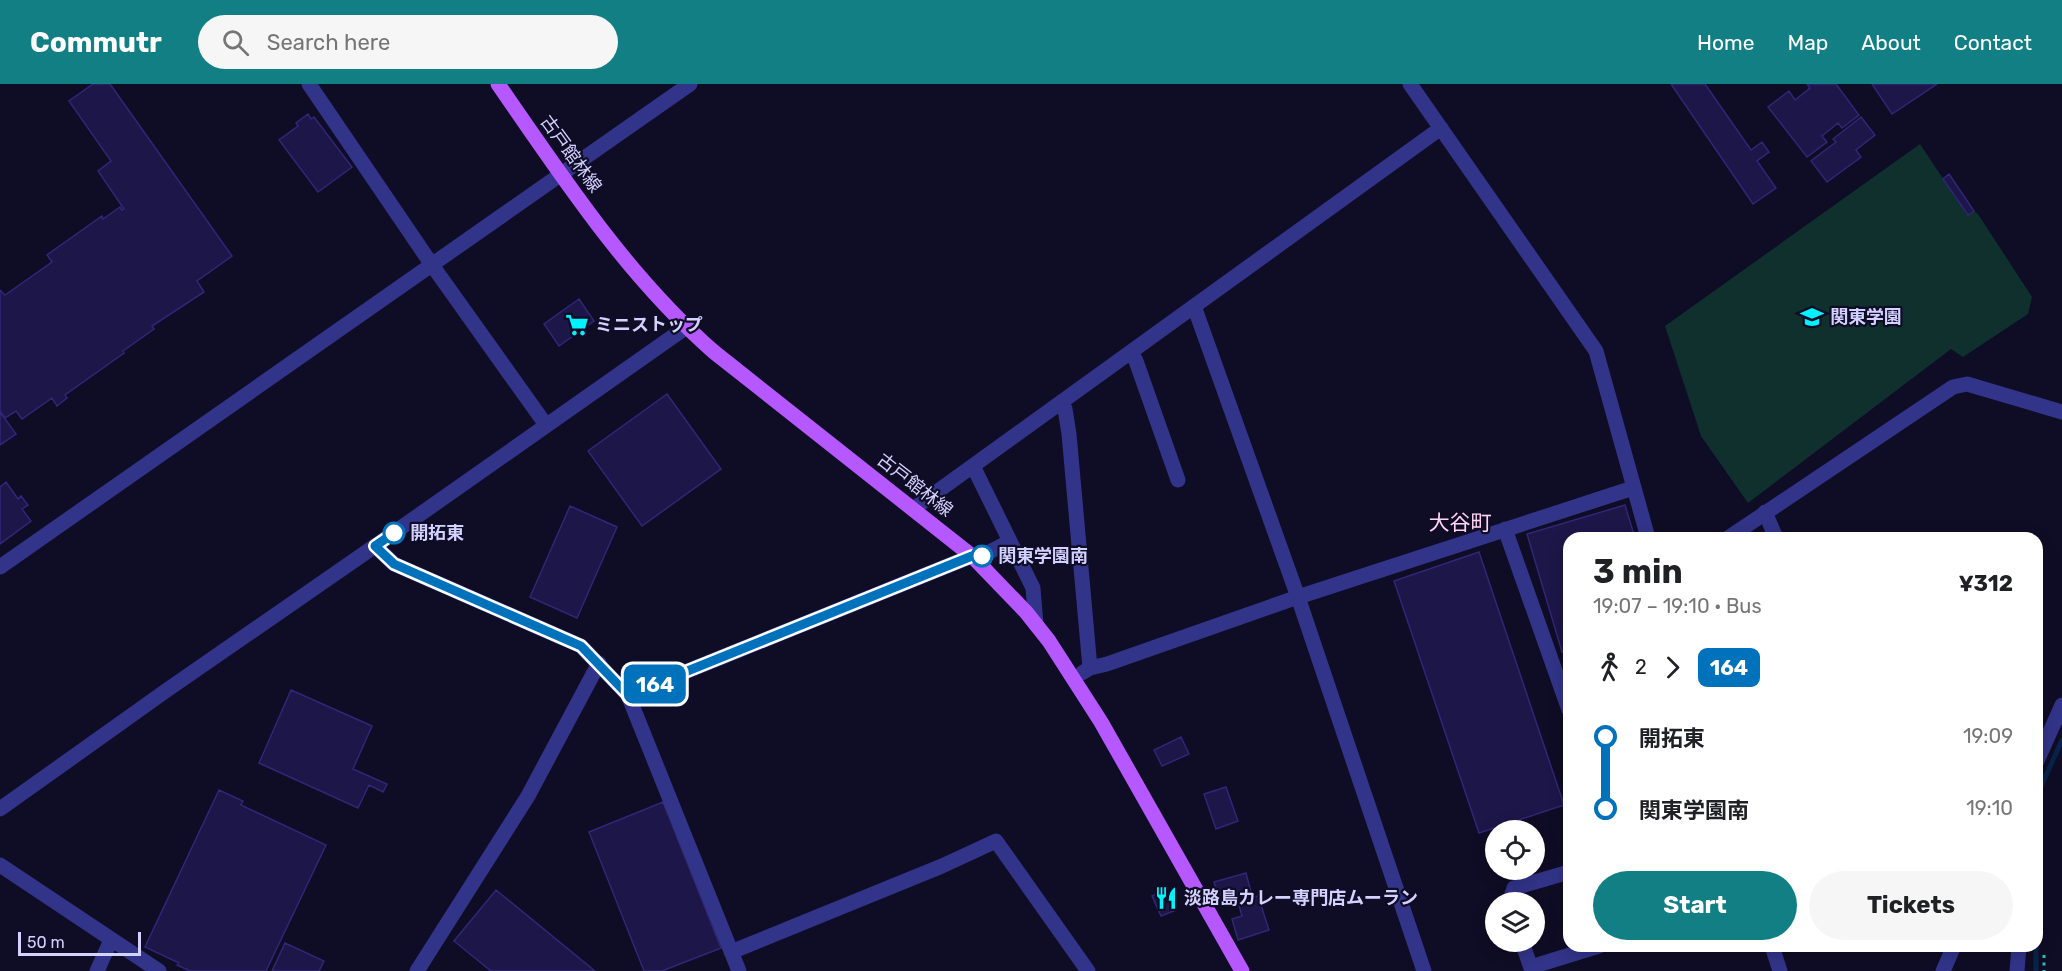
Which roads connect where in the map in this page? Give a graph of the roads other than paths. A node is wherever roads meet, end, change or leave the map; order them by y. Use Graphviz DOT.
graph roads {
  1 [pos="309,84"];
  2 [pos="498,84"];
  3 [pos="1410,84"];
  4 [pos="686,85"];
  5 [pos="1441,128"];
  6 [pos="560,174"];
  7 [pos="432,265"];
  8 [pos="1194,306"];
  9 [pos="686,328"];
  10 [pos="1131,352"];
  11 [pos="1061,402"];
  12 [pos="2062,412"];
  13 [pos="546,425"];
  14 [pos="973,466"];
  15 [pos="1178,480"];
  16 [pos="1633,488"];
  17 [pos="913,509"];
  18 [pos="1765,512"];
  19 [pos="1505,529"];
  20 [pos="1646,532"];
  21 [pos="1737,532"];
  22 [pos="1773,532"];
  23 [pos="1010,541"];
  24 [pos="375,546"];
  25 [pos="972,556"];
  26 [pos="0,567"];
  27 [pos="1298,597"];
  28 [pos="1036,625"];
  29 [pos="599,663"];
  30 [pos="1090,668"];
  31 [pos="1074,677"];
  32 [pos="1563,693"];
  33 [pos="628,695"];
  34 [pos="2062,705"];
  35 [pos="2043,747"];
  36 [pos="0,808"];
  37 [pos="0,865"];
  38 [pos="1563,874"];
  39 [pos="1513,892"];
  40 [pos="111,940"];
  41 [pos="731,952"];
  42 [pos="1526,952"];
  43 [pos="1582,952"];
  44 [pos="1774,952"];
  45 [pos="1951,952"];
  46 [pos="2019,952"];
  47 [pos="1532,969"];
  48 [pos="97,971"];
  49 [pos="159,971"];
  50 [pos="417,971"];
  51 [pos="739,971"];
  52 [pos="1088,971"];
  53 [pos="1242,971"];
  54 [pos="1425,971"];
  55 [pos="1780,971"];
  56 [pos="1943,971"];
  57 [pos="2017,971"];
  1 -- 7 [label="street"];
  2 -- 6 [label="main road, 古戸館林線"];
  3 -- 5 [label="street"];
  4 -- 6 [label="street"];
  5 -- 8 [label="street"];
  5 -- 16 [label="street"];
  6 -- 7 [label="street"];
  6 -- 9 [label="main road, 古戸館林線"];
  7 -- 13 [label="street"];
  7 -- 26 [label="street"];
  8 -- 10 [label="street"];
  8 -- 27 [label="street"];
  9 -- 13 [label="street"];
  9 -- 17 [label="main road, 古戸館林線"];
  10 -- 11 [label="street"];
  10 -- 15 [label="street"];
  11 -- 14 [label="street"];
  11 -- 30 [label="street"];
  12 -- 18 [label="street"];
  13 -- 24 [label="street"];
  14 -- 17 [label="street"];
  14 -- 23 [label="street"];
  16 -- 19 [label="street"];
  16 -- 20 [label="street"];
  17 -- 25 [label="main road, 古戸館林線"];
  18 -- 21 [label="street"];
  18 -- 22 [label="street"];
  19 -- 27 [label="street"];
  19 -- 32 [label="street"];
  23 -- 25 [label="street"];
  23 -- 28 [label="street"];
  24 -- 29 [label="street"];
  24 -- 36 [label="street"];
  25 -- 28 [label="main road, 古戸館林線"];
  25 -- 33 [label="street"];
  27 -- 30 [label="street"];
  27 -- 54 [label="street"];
  28 -- 31 [label="main road, 古戸館林線"];
  29 -- 33 [label="street"];
  29 -- 50 [label="street"];
  30 -- 31 [label="street"];
  31 -- 53 [label="main road, 古戸館林線"];
  33 -- 41 [label="street"];
  34 -- 35 [label="street"];
  37 -- 40 [label="street"];
  38 -- 39 [label="street"];
  40 -- 48 [label="street"];
  40 -- 49 [label="street"];
  41 -- 51 [label="street"];
  41 -- 52 [label="street"];
  42 -- 47 [label="street"];
  43 -- 47 [label="street"];
  44 -- 55 [label="street"];
  45 -- 56 [label="street"];
  46 -- 57 [label="street"];
}
